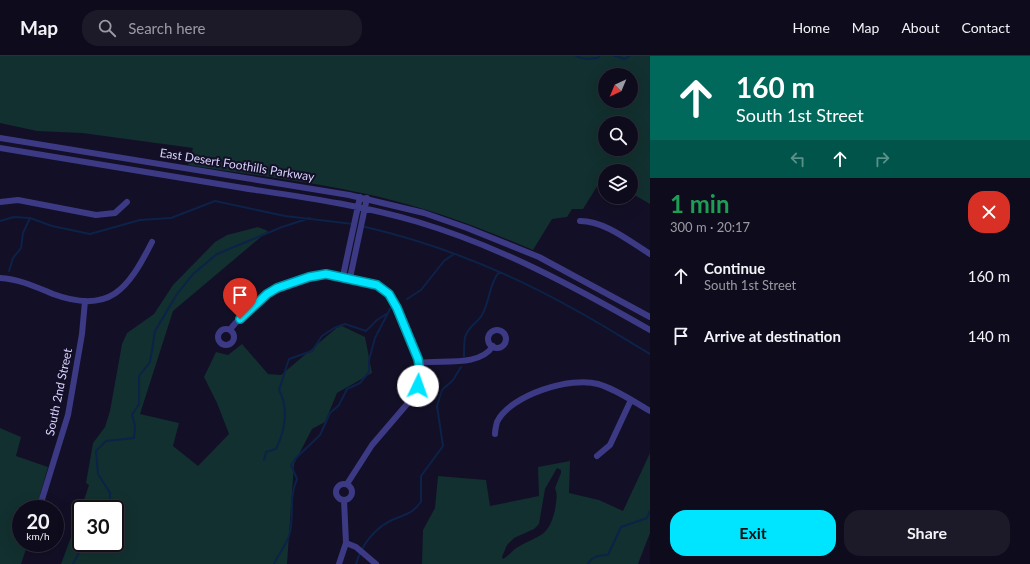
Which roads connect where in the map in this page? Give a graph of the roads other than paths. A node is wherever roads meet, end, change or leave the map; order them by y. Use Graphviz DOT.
graph roads {
  1 [pos="0,138"];
  2 [pos="0,148"];
  3 [pos="364,198"];
  4 [pos="0,202"];
  5 [pos="127,202"];
  6 [pos="358,207"];
  7 [pos="366,209"];
  8 [pos="580,221"];
  9 [pos="152,242"];
  10 [pos="650,254"];
  11 [pos="343,276"];
  12 [pos="0,278"];
  13 [pos="350,278"];
  14 [pos="85,301"];
  15 [pos="649,315"];
  16 [pos="643,326"];
  17 [pos="230,330"];
  18 [pos="650,330"];
  19 [pos="493,346"];
  20 [pos="419,363"];
  21 [pos="631,400"];
  22 [pos="650,411"];
  23 [pos="495,434"];
  24 [pos="598,456"];
  25 [pos="347,484"];
  26 [pos="42,500"];
  27 [pos="344,500"];
  28 [pos="346,543"];
  29 [pos="339,564"];
  30 [pos="376,564"];
  1 -- 3 [label="street, East Desert Foothills Parkway"];
  2 -- 6 [label="street, East Desert Foothills Parkway"];
  3 -- 6 [label="street"];
  3 -- 7 [label="street"];
  3 -- 15 [label="street, East Desert Foothills Parkway"];
  4 -- 5 [label="street"];
  6 -- 7 [label="street, East Desert Foothills Parkway"];
  6 -- 11 [label="street"];
  7 -- 13 [label="street"];
  7 -- 16 [label="street, East Desert Foothills Parkway"];
  8 -- 10 [label="street"];
  9 -- 14 [label="street"];
  11 -- 13 [label="street"];
  11 -- 17 [label="street"];
  12 -- 14 [label="street"];
  13 -- 20 [label="street"];
  14 -- 26 [label="street, South 2nd Street"];
  15 -- 16 [label="street"];
  16 -- 18 [label="street, East Desert Foothills Parkway"];
  19 -- 20 [label="street"];
  20 -- 25 [label="street"];
  21 -- 22 [label="street"];
  21 -- 23 [label="street"];
  21 -- 24 [label="street"];
  25 -- 27 [label="street"];
  25 -- 27 [label="street"];
  27 -- 28 [label="street"];
  28 -- 29 [label="street"];
  28 -- 30 [label="street"];
}
